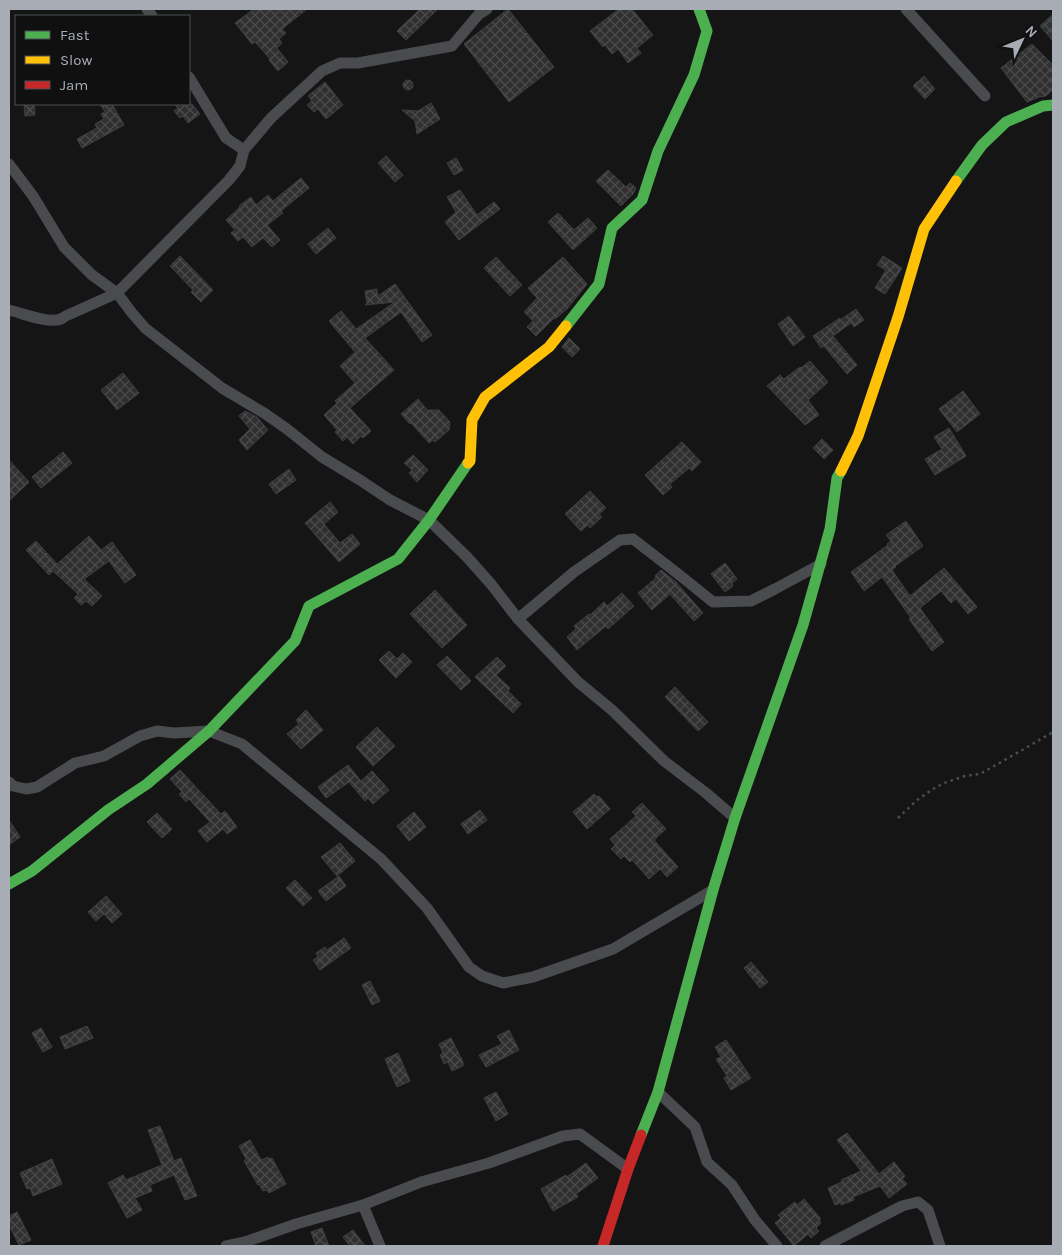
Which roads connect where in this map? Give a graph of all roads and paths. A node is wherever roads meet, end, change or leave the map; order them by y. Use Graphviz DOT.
graph roads {
  1 [pos="487,9"];
  2 [pos="699,9"];
  3 [pos="906,9"];
  4 [pos="190,79"];
  5 [pos="985,96"];
  6 [pos="1053,105"];
  7 [pos="244,150"];
  8 [pos="9,164"];
  9 [pos="117,293"];
  10 [pos="9,310"];
  11 [pos="429,520"];
  12 [pos="821,564"];
  13 [pos="518,620"];
  14 [pos="209,731"];
  15 [pos="1053,732"];
  16 [pos="9,782"];
  17 [pos="734,818"];
  18 [pos="898,818"];
  19 [pos="9,884"];
  20 [pos="713,890"];
  21 [pos="658,1092"];
  22 [pos="628,1169"];
  23 [pos="363,1205"];
  24 [pos="226,1246"];
  25 [pos="380,1246"];
  26 [pos="603,1246"];
  27 [pos="777,1246"];
  28 [pos="825,1246"];
  29 [pos="940,1246"];
  1 -- 7 [label="street"];
  2 -- 11 [label="street"];
  3 -- 5 [label="street"];
  4 -- 7 [label="street"];
  6 -- 12 [label="street"];
  7 -- 9 [label="street"];
  8 -- 9 [label="street"];
  9 -- 10 [label="street"];
  9 -- 11 [label="street"];
  11 -- 13 [label="street"];
  11 -- 14 [label="street"];
  12 -- 13 [label="street"];
  12 -- 17 [label="street"];
  13 -- 17 [label="street"];
  14 -- 16 [label="street"];
  14 -- 19 [label="street"];
  14 -- 20 [label="street"];
  15 -- 18 [label="path"];
  17 -- 20 [label="street"];
  20 -- 21 [label="street"];
  21 -- 22 [label="street"];
  21 -- 27 [label="street"];
  22 -- 23 [label="street"];
  22 -- 26 [label="street"];
  23 -- 24 [label="street"];
  23 -- 25 [label="street"];
  28 -- 29 [label="street"];
}
